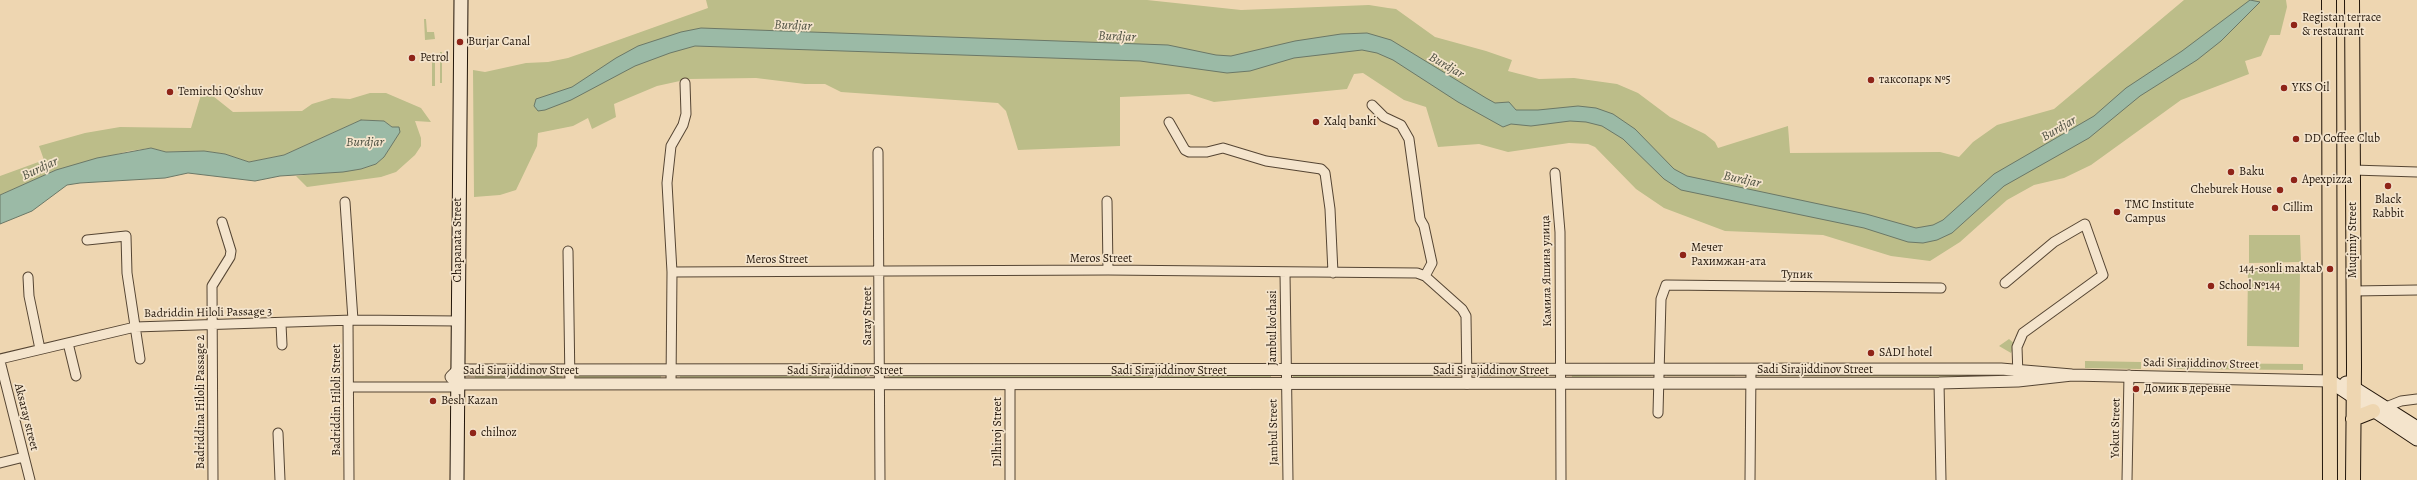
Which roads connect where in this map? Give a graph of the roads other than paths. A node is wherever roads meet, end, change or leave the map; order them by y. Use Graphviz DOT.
graph roads {
  1 [pos="452,0"];
  2 [pos="461,0"];
  3 [pos="2329,0"];
  4 [pos="2352,0"];
  5 [pos="685,83"];
  6 [pos="1372,105"];
  7 [pos="455,109"];
  8 [pos="1169,122"];
  9 [pos="878,152"];
  10 [pos="2353,170"];
  11 [pos="2417,172"];
  12 [pos="1554,173"];
  13 [pos="1107,201"];
  14 [pos="345,202"];
  15 [pos="2353,204"];
  16 [pos="2330,205"];
  17 [pos="222,222"];
  18 [pos="87,240"];
  19 [pos="568,251"];
  20 [pos="1108,270"];
  21 [pos="672,272"];
  22 [pos="880,272"];
  23 [pos="1333,272"];
  24 [pos="1285,273"];
  25 [pos="1425,276"];
  26 [pos="28,277"];
  27 [pos="2005,283"];
  28 [pos="1941,288"];
  29 [pos="2417,290"];
  30 [pos="2354,291"];
  31 [pos="350,321"];
  32 [pos="454,321"];
  33 [pos="212,324"];
  34 [pos="281,324"];
  35 [pos="135,327"];
  36 [pos="68,343"];
  37 [pos="282,345"];
  38 [pos="40,349"];
  39 [pos="140,359"];
  40 [pos="0,360"];
  41 [pos="1467,369"];
  42 [pos="1560,369"];
  43 [pos="1658,369"];
  44 [pos="1751,369"];
  45 [pos="570,370"];
  46 [pos="671,370"];
  47 [pos="880,370"];
  48 [pos="1286,370"];
  49 [pos="2129,375"];
  50 [pos="76,376"];
  51 [pos="2018,376"];
  52 [pos="455,381"];
  53 [pos="1751,383"];
  54 [pos="1940,383"];
  55 [pos="570,384"];
  56 [pos="671,384"];
  57 [pos="880,384"];
  58 [pos="1010,384"];
  59 [pos="1286,384"];
  60 [pos="1467,384"];
  61 [pos="1560,384"];
  62 [pos="1658,384"];
  63 [pos="2347,384"];
  64 [pos="349,387"];
  65 [pos="2417,399"];
  66 [pos="2379,409"];
  67 [pos="1658,413"];
  68 [pos="2353,419"];
  69 [pos="2417,428"];
  70 [pos="278,433"];
  71 [pos="2417,439"];
  72 [pos="24,457"];
  73 [pos="0,463"];
  74 [pos="30,480"];
  75 [pos="212,480"];
  76 [pos="280,480"];
  77 [pos="349,480"];
  78 [pos="451,480"];
  79 [pos="457,480"];
  80 [pos="880,480"];
  81 [pos="1010,480"];
  82 [pos="1288,480"];
  83 [pos="1561,480"];
  84 [pos="1750,480"];
  85 [pos="1941,480"];
  86 [pos="2127,480"];
  87 [pos="2330,480"];
  88 [pos="2353,480"];
  1 -- 7 [label="main road, Chapanata Street"];
  2 -- 7 [label="main road, Chapanata Street"];
  3 -- 16 [label="main road, Muqimiy Street"];
  4 -- 10 [label="main road, Muqimiy Street"];
  5 -- 21 [label="street"];
  6 -- 25 [label="street"];
  7 -- 32 [label="main road, Chapanata Street"];
  8 -- 23 [label="street"];
  9 -- 22 [label="street, Saray Street"];
  10 -- 11 [label="street"];
  10 -- 15 [label="main road, Muqimiy Street"];
  12 -- 42 [label="street, Камила Яшина улица"];
  13 -- 20 [label="street"];
  14 -- 31 [label="street, Badriddin Hiloli Street"];
  15 -- 16 [label="main road"];
  15 -- 30 [label="main road, Muqimiy Street"];
  16 -- 63 [label="main road, Muqimiy Street"];
  17 -- 33 [label="street, Badriddina Hiloli Passage 2"];
  18 -- 35 [label="street"];
  19 -- 45 [label="street"];
  20 -- 22 [label="street, Meros Street"];
  20 -- 24 [label="street, Meros Street"];
  21 -- 22 [label="street, Meros Street"];
  21 -- 46 [label="street"];
  22 -- 47 [label="street, Saray Street"];
  23 -- 24 [label="street, Meros Street"];
  23 -- 25 [label="street, Meros Street"];
  24 -- 48 [label="street, Jambul ko'chasi"];
  25 -- 41 [label="street"];
  26 -- 38 [label="street"];
  27 -- 51 [label="street"];
  28 -- 43 [label="street, Тупик"];
  29 -- 30 [label="street"];
  30 -- 63 [label="main road, Muqimiy Street"];
  31 -- 32 [label="street, Badriddin Hiloli Passage 3"];
  31 -- 34 [label="street, Badriddin Hiloli Passage 3"];
  31 -- 64 [label="street, Badriddin Hiloli Street"];
  32 -- 52 [label="main road, Chapanata Street"];
  33 -- 34 [label="street, Badriddin Hiloli Passage 3"];
  33 -- 35 [label="street, Badriddin Hiloli Passage 3"];
  33 -- 75 [label="street, Badriddina Hiloli Passage 2"];
  34 -- 37 [label="street"];
  35 -- 36 [label="street, Badriddin Hiloli Passage 3"];
  35 -- 39 [label="street"];
  36 -- 38 [label="street, Badriddin Hiloli Passage 3"];
  36 -- 50 [label="street"];
  38 -- 40 [label="street, Badriddin Hiloli Passage 3"];
  40 -- 72 [label="street, Aksaray street"];
  41 -- 42 [label="street, Sadi Sirajiddinov Street"];
  41 -- 48 [label="street, Sadi Sirajiddinov Street"];
  41 -- 60 [label="street"];
  42 -- 43 [label="street, Sadi Sirajiddinov Street"];
  42 -- 61 [label="street, Камила Яшина улица"];
  43 -- 44 [label="street, Sadi Sirajiddinov Street"];
  43 -- 62 [label="street"];
  44 -- 51 [label="street, Sadi Sirajiddinov Street"];
  44 -- 53 [label="street"];
  45 -- 46 [label="street, Sadi Sirajiddinov Street"];
  45 -- 52 [label="street, Sadi Sirajiddinov Street"];
  45 -- 55 [label="street"];
  46 -- 47 [label="street, Sadi Sirajiddinov Street"];
  46 -- 56 [label="street"];
  47 -- 48 [label="street, Sadi Sirajiddinov Street"];
  47 -- 57 [label="street, Saray Street"];
  48 -- 59 [label="street, Jambul ko'chasi"];
  49 -- 51 [label="street, Sadi Sirajiddinov Street"];
  49 -- 63 [label="street, Sadi Sirajiddinov Street"];
  49 -- 86 [label="street, Yokut Street"];
  51 -- 54 [label="street, Sadi Sirajiddinov Street"];
  52 -- 55 [label="street, Sadi Sirajiddinov Street"];
  52 -- 64 [label="street"];
  52 -- 78 [label="main road, Chapanata Street"];
  52 -- 79 [label="main road, Chapanata Street"];
  53 -- 54 [label="street, Sadi Sirajiddinov Street"];
  53 -- 62 [label="street, Sadi Sirajiddinov Street"];
  53 -- 84 [label="street"];
  54 -- 85 [label="street"];
  55 -- 56 [label="street, Sadi Sirajiddinov Street"];
  56 -- 57 [label="street, Sadi Sirajiddinov Street"];
  57 -- 58 [label="street, Sadi Sirajiddinov Street"];
  57 -- 80 [label="street, Saray Street"];
  58 -- 59 [label="street, Sadi Sirajiddinov Street"];
  58 -- 81 [label="street, Dilhiroj Street"];
  59 -- 60 [label="street, Sadi Sirajiddinov Street"];
  59 -- 82 [label="street, Jambul Street"];
  60 -- 61 [label="street, Sadi Sirajiddinov Street"];
  61 -- 62 [label="street, Sadi Sirajiddinov Street"];
  61 -- 83 [label="street, Камила Яшина улица"];
  62 -- 67 [label="street"];
  63 -- 66 [label="main road"];
  63 -- 68 [label="main road, Muqimiy Street"];
  63 -- 87 [label="main road, Muqimiy Street"];
  64 -- 77 [label="street, Badriddin Hiloli Street"];
  65 -- 66 [label="street"];
  66 -- 68 [label="main road"];
  66 -- 69 [label="main road"];
  66 -- 71 [label="main road"];
  68 -- 88 [label="main road, Muqimiy Street"];
  70 -- 76 [label="street"];
  72 -- 73 [label="street"];
  72 -- 74 [label="street, Aksaray street"];
}
